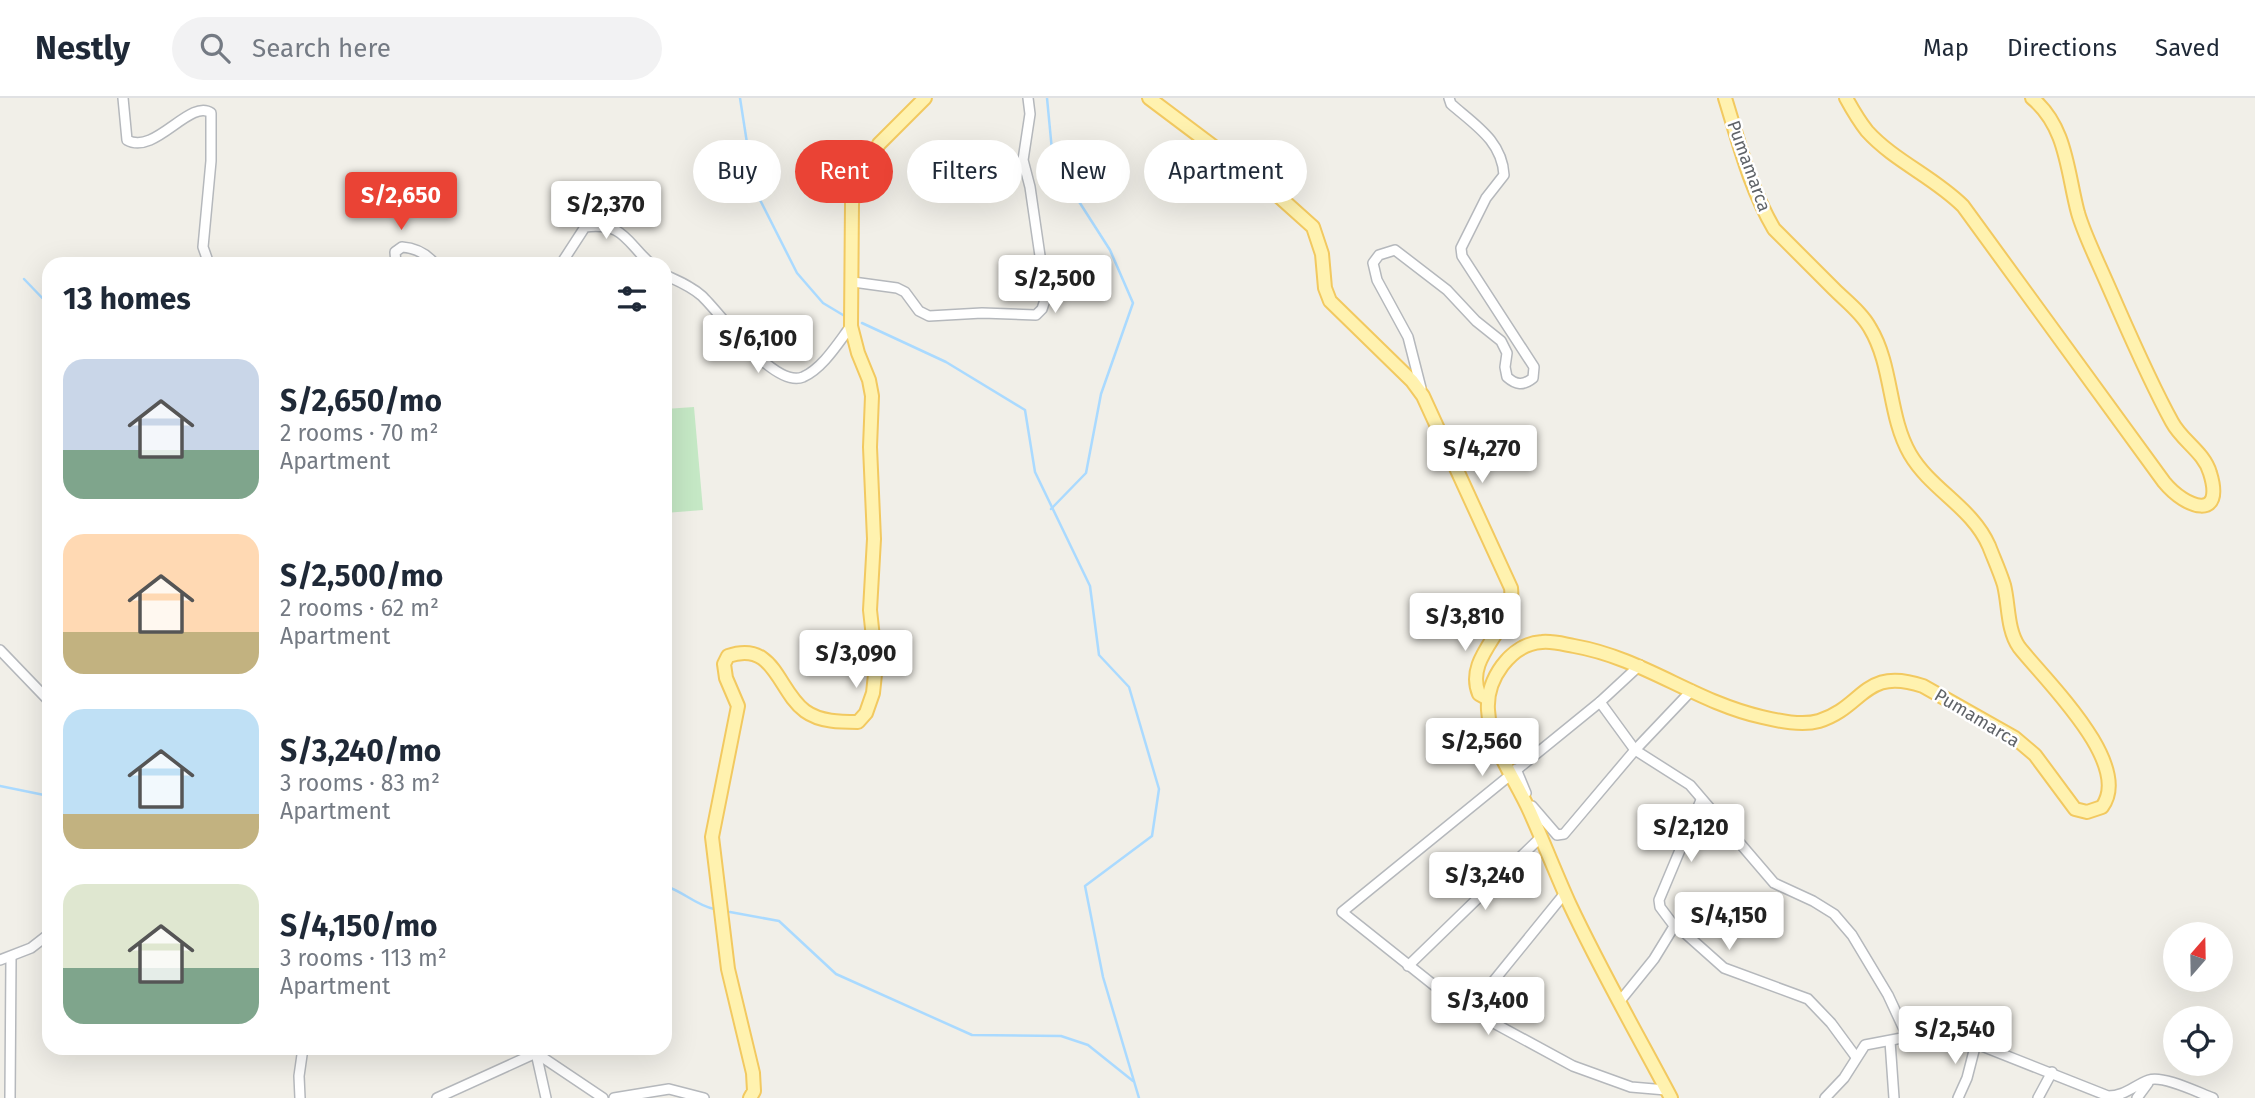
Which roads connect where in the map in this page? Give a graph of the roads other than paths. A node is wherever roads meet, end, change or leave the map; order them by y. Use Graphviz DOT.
graph roads {
  1 [pos="123,98"];
  2 [pos="925,98"];
  3 [pos="1028,98"];
  4 [pos="1149,98"];
  5 [pos="1449,98"];
  6 [pos="1725,98"];
  7 [pos="1846,98"];
  8 [pos="2032,98"];
  9 [pos="207,257"];
  10 [pos="395,257"];
  11 [pos="429,257"];
  12 [pos="566,257"];
  13 [pos="644,257"];
  14 [pos="672,278"];
  15 [pos="853,282"];
  16 [pos="851,326"];
  17 [pos="1423,396"];
  18 [pos="0,650"];
  19 [pos="1640,665"];
  20 [pos="1692,690"];
  21 [pos="42,694"];
  22 [pos="1488,699"];
  23 [pos="1600,702"];
  24 [pos="1635,750"];
  25 [pos="1514,771"];
  26 [pos="1701,800"];
  27 [pos="1541,837"];
  28 [pos="1565,893"];
  29 [pos="1675,927"];
  30 [pos="42,938"];
  31 [pos="11,958"];
  32 [pos="0,960"];
  33 [pos="1408,966"];
  34 [pos="1620,1001"];
  35 [pos="1470,1010"];
  36 [pos="1908,1038"];
  37 [pos="1890,1041"];
  38 [pos="1976,1044"];
  39 [pos="302,1055"];
  40 [pos="532,1055"];
  41 [pos="536,1055"];
  42 [pos="539,1055"];
  43 [pos="1856,1057"];
  44 [pos="2053,1072"];
  45 [pos="2151,1079"];
  46 [pos="2089,1089"];
  47 [pos="1668,1094"];
  48 [pos="10,1098"];
  49 [pos="300,1098"];
  50 [pos="437,1098"];
  51 [pos="546,1098"];
  52 [pos="603,1098"];
  53 [pos="614,1098"];
  54 [pos="704,1098"];
  55 [pos="750,1098"];
  56 [pos="1825,1098"];
  57 [pos="1894,1098"];
  58 [pos="1958,1098"];
  59 [pos="2038,1098"];
  60 [pos="2100,1098"];
  61 [pos="2137,1098"];
  62 [pos="2213,1098"];
  1 -- 9 [label="street"];
  2 -- 15 [label="main road"];
  3 -- 15 [label="street"];
  4 -- 17 [label="main road"];
  5 -- 17 [label="street"];
  6 -- 20 [label="main road, Pumamarca"];
  7 -- 8 [label="main road"];
  10 -- 11 [label="street"];
  12 -- 13 [label="street"];
  14 -- 16 [label="street"];
  15 -- 16 [label="main road"];
  16 -- 55 [label="main road"];
  17 -- 22 [label="main road"];
  18 -- 21 [label="street"];
  19 -- 20 [label="main road, Pumamarca"];
  19 -- 22 [label="main road, Pumamarca"];
  19 -- 23 [label="street"];
  20 -- 24 [label="street"];
  22 -- 25 [label="main road, Pumamarca"];
  23 -- 24 [label="street"];
  23 -- 25 [label="street"];
  24 -- 25 [label="street"];
  24 -- 26 [label="street"];
  25 -- 27 [label="main road, Pumamarca"];
  25 -- 33 [label="street"];
  26 -- 29 [label="street"];
  26 -- 36 [label="street"];
  27 -- 28 [label="main road, Pumamarca"];
  27 -- 33 [label="street"];
  28 -- 34 [label="main road, Pumamarca"];
  28 -- 35 [label="street"];
  29 -- 34 [label="street"];
  29 -- 43 [label="street"];
  30 -- 31 [label="street"];
  31 -- 32 [label="street"];
  31 -- 48 [label="street"];
  33 -- 35 [label="street"];
  34 -- 47 [label="main road, Pumamarca"];
  35 -- 47 [label="street"];
  36 -- 37 [label="street"];
  36 -- 38 [label="street"];
  37 -- 43 [label="street"];
  37 -- 57 [label="street"];
  38 -- 44 [label="street"];
  38 -- 58 [label="street"];
  39 -- 49 [label="street"];
  40 -- 50 [label="street"];
  41 -- 51 [label="street"];
  42 -- 52 [label="street"];
  43 -- 56 [label="street"];
  44 -- 46 [label="street"];
  44 -- 59 [label="street"];
  45 -- 46 [label="street"];
  45 -- 61 [label="street"];
  45 -- 62 [label="street"];
  46 -- 60 [label="street"];
  53 -- 54 [label="street"];
}
